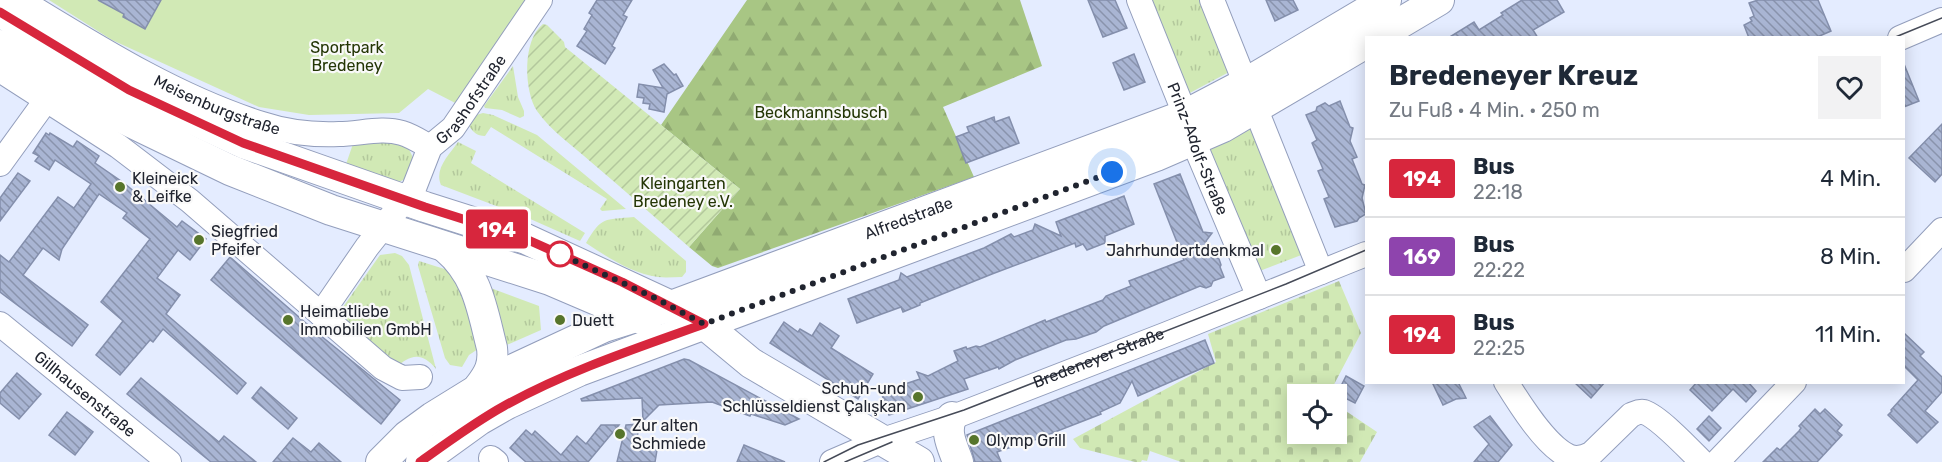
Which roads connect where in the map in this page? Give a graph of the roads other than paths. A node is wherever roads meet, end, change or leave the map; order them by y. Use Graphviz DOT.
graph roads {
  1 [pos="20,0"];
  2 [pos="540,0"];
  3 [pos="1139,0"];
  4 [pos="1212,0"];
  5 [pos="1386,0"];
  6 [pos="1439,0"];
  7 [pos="0,12"];
  8 [pos="1942,21"];
  9 [pos="1378,36"];
  10 [pos="1905,36"];
  11 [pos="1365,43"];
  12 [pos="0,45"];
  13 [pos="0,70"];
  14 [pos="1251,96"];
  15 [pos="47,99"];
  16 [pos="1190,127"];
  17 [pos="430,147"];
  18 [pos="0,164"];
  19 [pos="406,200"];
  20 [pos="384,227"];
  21 [pos="1942,231"];
  22 [pos="446,248"];
  23 [pos="1365,254"];
  24 [pos="1905,269"];
  25 [pos="1321,272"];
  26 [pos="1258,297"];
  27 [pos="756,305"];
  28 [pos="321,314"];
  29 [pos="638,317"];
  30 [pos="672,321"];
  31 [pos="0,324"];
  32 [pos="704,324"];
  33 [pos="751,363"];
  34 [pos="420,377"];
  35 [pos="1507,384"];
  36 [pos="1792,384"];
  37 [pos="479,387"];
  38 [pos="952,417"];
  39 [pos="883,440"];
  40 [pos="169,462"];
  41 [pos="381,462"];
  42 [pos="420,462"];
  43 [pos="832,462"];
  44 [pos="919,462"];
  45 [pos="958,462"];
  46 [pos="1702,462"];
  47 [pos="1717,462"];
  1 -- 17 [label="street, Meisenburgstraße"];
  2 -- 17 [label="street, Grashofstraße"];
  3 -- 16 [label="street, Prinz-Adolf-Straße"];
  4 -- 14 [label="street"];
  5 -- 14 [label="main road, Alfredstraße"];
  6 -- 9 [label="main road"];
  7 -- 19 [label="main road, Meisenburgstraße"];
  8 -- 10 [label="street"];
  11 -- 14 [label="main road, Alfredstraße"];
  12 -- 20 [label="main road"];
  13 -- 15 [label="street"];
  14 -- 16 [label="main road, Alfredstraße"];
  14 -- 25 [label="street"];
  15 -- 18 [label="street"];
  15 -- 28 [label="street"];
  16 -- 26 [label="street, Prinz-Adolf-Straße"];
  16 -- 27 [label="main road, Alfredstraße"];
  16 -- 30 [label="main road, Alfredstraße"];
  17 -- 19 [label="street, Grashofstraße"];
  19 -- 20 [label="street"];
  19 -- 30 [label="main road, Meisenburgstraße"];
  20 -- 22 [label="main road"];
  20 -- 28 [label="street"];
  21 -- 24 [label="street"];
  22 -- 29 [label="main road"];
  22 -- 37 [label="main road"];
  23 -- 25 [label="street, Bredeneyer Straße"];
  25 -- 26 [label="street, Bredeneyer Straße"];
  26 -- 38 [label="street, Bredeneyer Straße"];
  27 -- 32 [label="main road, Alfredstraße"];
  27 -- 33 [label="main road"];
  28 -- 34 [label="street"];
  29 -- 30 [label="main road, Alfredstraße"];
  29 -- 37 [label="main road, Alfredstraße"];
  30 -- 32 [label="main road"];
  30 -- 33 [label="main road"];
  30 -- 42 [label="main road, Alfredstraße"];
  31 -- 40 [label="street, Gillhausenstraße"];
  32 -- 33 [label="main road"];
  33 -- 39 [label="main road"];
  35 -- 46 [label="street"];
  36 -- 47 [label="street"];
  37 -- 41 [label="main road, Alfredstraße"];
  38 -- 39 [label="street, Bredeneyer Straße"];
  38 -- 45 [label="main road"];
  39 -- 43 [label="street, Bredeneyer Straße"];
  39 -- 44 [label="main road"];
}
